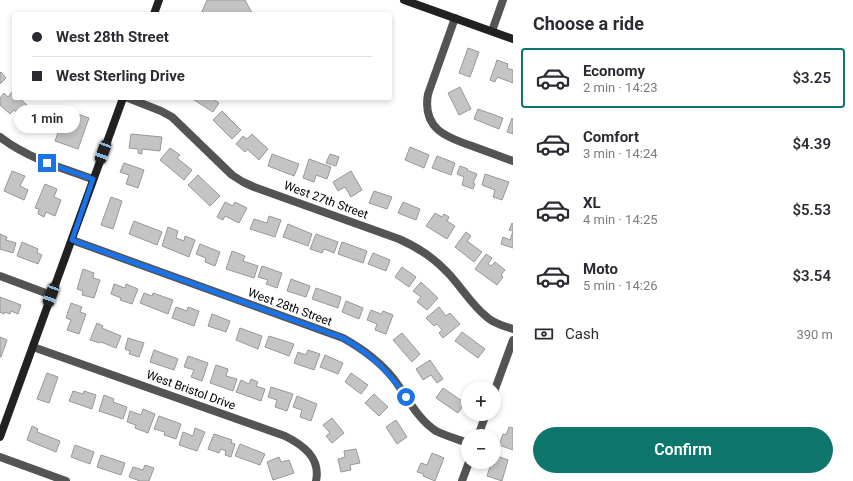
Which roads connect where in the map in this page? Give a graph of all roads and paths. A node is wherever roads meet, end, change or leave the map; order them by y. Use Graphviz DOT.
graph roads {
  1 [pos="159,0"];
  2 [pos="404,0"];
  3 [pos="503,0"];
  4 [pos="155,12"];
  5 [pos="455,18"];
  6 [pos="492,31"];
  7 [pos="513,39"];
  8 [pos="122,100"];
  9 [pos="133,100"];
  10 [pos="0,137"];
  11 [pos="513,161"];
  12 [pos="93,179"];
  13 [pos="72,240"];
  14 [pos="0,276"];
  15 [pos="51,295"];
  16 [pos="513,329"];
  17 [pos="513,340"];
  18 [pos="33,347"];
  19 [pos="498,381"];
  20 [pos="0,437"];
  21 [pos="461,441"];
  22 [pos="0,457"];
  23 [pos="466,469"];
  24 [pos="66,481"];
  25 [pos="316,481"];
  26 [pos="462,481"];
  1 -- 4 [label="street"];
  2 -- 5 [label="street"];
  3 -- 6 [label="street"];
  5 -- 6 [label="street"];
  5 -- 11 [label="street"];
  6 -- 7 [label="street"];
  8 -- 12 [label="street"];
  9 -- 16 [label="street, West 27th Street"];
  10 -- 12 [label="street"];
  12 -- 13 [label="street"];
  13 -- 15 [label="street"];
  13 -- 21 [label="street, West 28th Street"];
  14 -- 15 [label="street"];
  15 -- 18 [label="street"];
  17 -- 19 [label="street"];
  18 -- 20 [label="street"];
  18 -- 25 [label="street, West Bristol Drive"];
  22 -- 24 [label="street"];
  23 -- 26 [label="street"];
}
